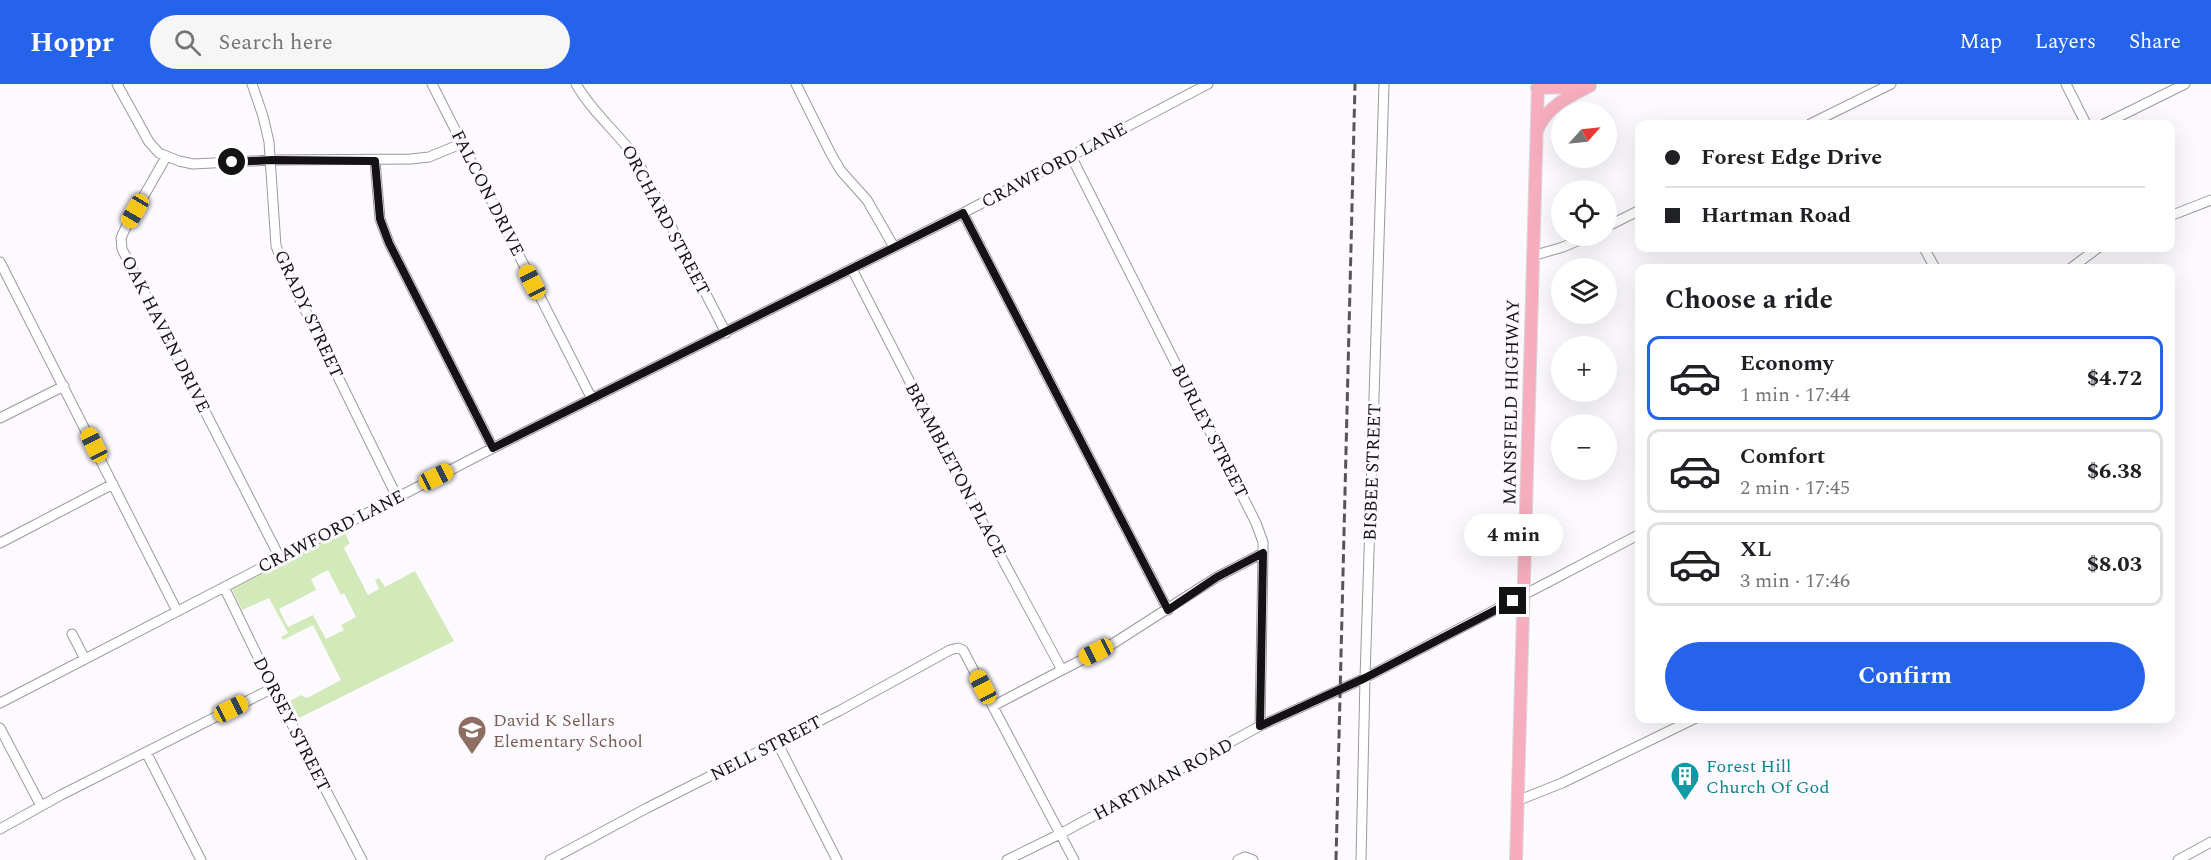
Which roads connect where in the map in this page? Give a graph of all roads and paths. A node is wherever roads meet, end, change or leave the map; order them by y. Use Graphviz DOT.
graph roads {
  1 [pos="117,84"];
  2 [pos="252,84"];
  3 [pos="432,84"];
  4 [pos="576,84"];
  5 [pos="796,84"];
  6 [pos="1208,84"];
  7 [pos="1384,84"];
  8 [pos="1892,84"];
  9 [pos="2066,84"];
  10 [pos="2185,84"];
  11 [pos="1537,85"];
  12 [pos="1593,85"];
  13 [pos="1818,120"];
  14 [pos="2084,120"];
  15 [pos="2112,120"];
  16 [pos="1535,134"];
  17 [pos="463,143"];
  18 [pos="1071,156"];
  19 [pos="166,157"];
  20 [pos="272,160"];
  21 [pos="375,161"];
  22 [pos="2211,200"];
  23 [pos="1635,212"];
  24 [pos="963,213"];
  25 [pos="2175,214"];
  26 [pos="1617,222"];
  27 [pos="1565,246"];
  28 [pos="894,247"];
  29 [pos="2093,252"];
  30 [pos="1532,256"];
  31 [pos="0,262"];
  32 [pos="2076,264"];
  33 [pos="852,269"];
  34 [pos="726,333"];
  35 [pos="64,386"];
  36 [pos="592,399"];
  37 [pos="0,418"];
  38 [pos="493,448"];
  39 [pos="113,484"];
  40 [pos="397,497"];
  41 [pos="1635,537"];
  42 [pos="0,543"];
  43 [pos="1263,553"];
  44 [pos="280,558"];
  45 [pos="224,587"];
  46 [pos="1524,596"];
  47 [pos="1168,610"];
  48 [pos="177,611"];
  49 [pos="72,634"];
  50 [pos="85,659"];
  51 [pos="1062,670"];
  52 [pos="1365,678"];
  53 [pos="273,688"];
  54 [pos="0,703"];
  55 [pos="993,706"];
  56 [pos="1686,723"];
  57 [pos="1260,726"];
  58 [pos="0,728"];
  59 [pos="777,742"];
  60 [pos="146,752"];
  61 [pos="1517,801"];
  62 [pos="41,806"];
  63 [pos="0,829"];
  64 [pos="1060,834"];
  65 [pos="2211,842"];
  66 [pos="2194,856"];
  67 [pos="1252,859"];
  68 [pos="201,860"];
  69 [pos="362,860"];
  70 [pos="550,860"];
  71 [pos="837,860"];
  72 [pos="1007,860"];
  73 [pos="1074,860"];
  74 [pos="1238,860"];
  75 [pos="1361,860"];
  76 [pos="1516,860"];
  77 [pos="2178,860"];
  1 -- 19 [label="street"];
  2 -- 20 [label="street, GRADY STREET"];
  3 -- 17 [label="street, FALCON DRIVE"];
  4 -- 34 [label="street, ORCHARD STREET"];
  5 -- 28 [label="street"];
  6 -- 18 [label="street, CRAWFORD LANE"];
  7 -- 52 [label="street, BISBEE STREET"];
  8 -- 13 [label="street"];
  9 -- 14 [label="street"];
  10 -- 15 [label="street"];
  11 -- 12 [label="main road"];
  11 -- 16 [label="main road, MANSFIELD HIGHWAY"];
  12 -- 16 [label="main road"];
  16 -- 30 [label="main road, MANSFIELD HIGHWAY"];
  17 -- 21 [label="street"];
  17 -- 36 [label="street, FALCON DRIVE"];
  18 -- 24 [label="street, CRAWFORD LANE"];
  18 -- 43 [label="street, BURLEY STREET"];
  19 -- 20 [label="street"];
  19 -- 44 [label="street, OAK HAVEN DRIVE"];
  20 -- 21 [label="street"];
  20 -- 40 [label="street, GRADY STREET"];
  21 -- 38 [label="street"];
  22 -- 25 [label="street"];
  23 -- 26 [label="street"];
  24 -- 28 [label="street, CRAWFORD LANE"];
  24 -- 47 [label="street"];
  27 -- 30 [label="street"];
  28 -- 33 [label="street, CRAWFORD LANE"];
  29 -- 32 [label="street"];
  30 -- 46 [label="main road, MANSFIELD HIGHWAY"];
  31 -- 35 [label="street"];
  33 -- 34 [label="street, CRAWFORD LANE"];
  33 -- 51 [label="street, BRAMBLETON PLACE"];
  34 -- 36 [label="street, CRAWFORD LANE"];
  35 -- 37 [label="street"];
  35 -- 39 [label="street"];
  36 -- 38 [label="street, CRAWFORD LANE"];
  38 -- 40 [label="street, CRAWFORD LANE"];
  39 -- 42 [label="street"];
  39 -- 48 [label="street"];
  40 -- 44 [label="street, CRAWFORD LANE"];
  41 -- 46 [label="street, HARTMAN ROAD"];
  43 -- 47 [label="street"];
  43 -- 57 [label="street, BURLEY STREET"];
  44 -- 45 [label="street, CRAWFORD LANE"];
  45 -- 48 [label="street, CRAWFORD LANE"];
  45 -- 53 [label="street, DORSEY STREET"];
  46 -- 52 [label="street, HARTMAN ROAD"];
  46 -- 61 [label="main road, MANSFIELD HIGHWAY"];
  47 -- 51 [label="street"];
  48 -- 50 [label="street, CRAWFORD LANE"];
  49 -- 50 [label="street"];
  50 -- 54 [label="street, CRAWFORD LANE"];
  51 -- 55 [label="street"];
  52 -- 57 [label="street, HARTMAN ROAD"];
  52 -- 75 [label="street, BISBEE STREET"];
  53 -- 60 [label="street"];
  53 -- 69 [label="street, DORSEY STREET"];
  55 -- 59 [label="street, NELL STREET"];
  55 -- 64 [label="street"];
  56 -- 61 [label="street"];
  57 -- 64 [label="street, HARTMAN ROAD"];
  58 -- 62 [label="street"];
  59 -- 70 [label="street, NELL STREET"];
  59 -- 71 [label="street"];
  60 -- 62 [label="street"];
  60 -- 68 [label="street"];
  61 -- 76 [label="main road, MANSFIELD HIGHWAY"];
  62 -- 63 [label="street"];
  64 -- 72 [label="street, HARTMAN ROAD"];
  64 -- 73 [label="street"];
  65 -- 66 [label="street"];
  66 -- 77 [label="street"];
  67 -- 74 [label="street"];
}
